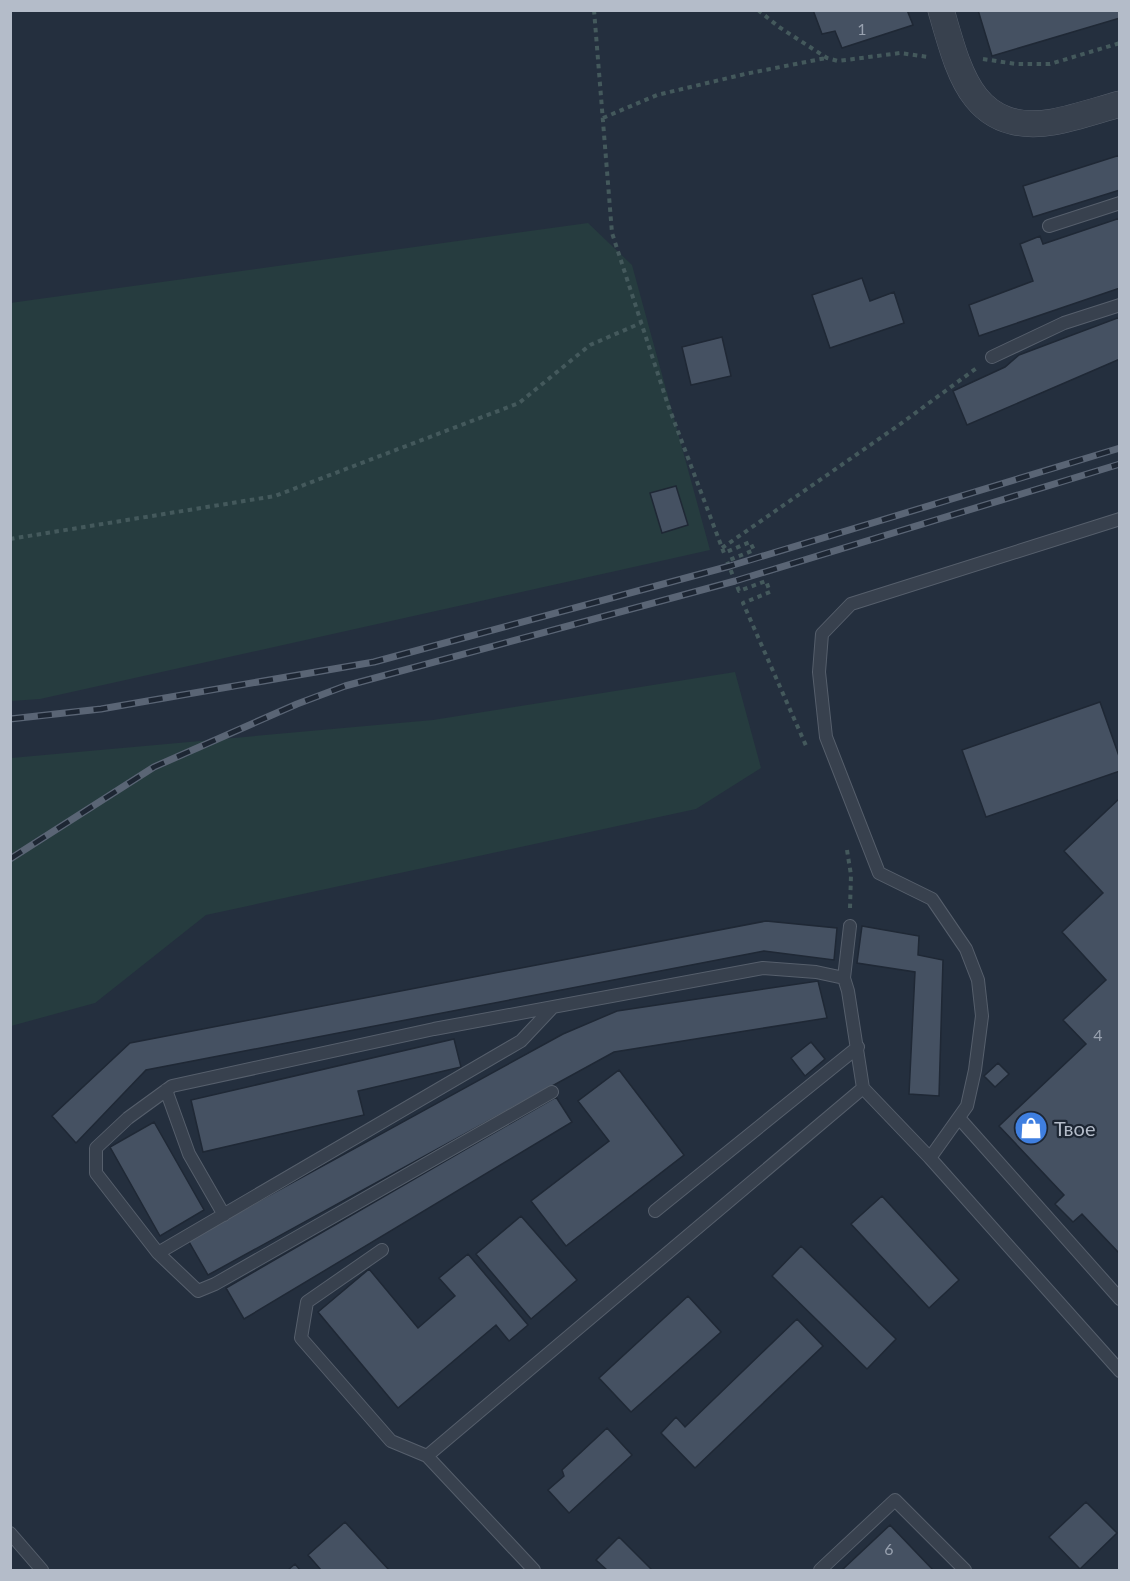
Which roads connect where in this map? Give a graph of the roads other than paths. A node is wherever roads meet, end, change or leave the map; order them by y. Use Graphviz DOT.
graph roads {
  1 [pos="941,10"];
  2 [pos="1119,104"];
  3 [pos="1119,202"];
  4 [pos="1049,226"];
  5 [pos="1119,304"];
  6 [pos="992,357"];
  7 [pos="1119,519"];
  8 [pos="850,926"];
  9 [pos="844,978"];
  10 [pos="553,1007"];
  11 [pos="858,1047"];
  12 [pos="863,1088"];
  13 [pos="166,1090"];
  14 [pos="552,1092"];
  15 [pos="959,1118"];
  16 [pos="930,1158"];
  17 [pos="655,1211"];
  18 [pos="224,1215"];
  19 [pos="382,1250"];
  20 [pos="158,1253"];
  21 [pos="1119,1299"];
  22 [pos="1119,1371"];
  23 [pos="426,1456"];
  24 [pos="10,1533"];
  25 [pos="42,1570"];
  26 [pos="534,1570"];
  27 [pos="820,1570"];
  28 [pos="965,1570"];
  1 -- 2 [label="street"];
  3 -- 4 [label="lane"];
  5 -- 6 [label="lane"];
  7 -- 15 [label="lane"];
  8 -- 9 [label="lane"];
  9 -- 10 [label="lane"];
  9 -- 11 [label="lane"];
  10 -- 13 [label="lane"];
  10 -- 18 [label="lane"];
  11 -- 12 [label="lane"];
  11 -- 17 [label="lane"];
  12 -- 16 [label="lane"];
  12 -- 23 [label="lane"];
  13 -- 18 [label="lane"];
  13 -- 20 [label="lane"];
  14 -- 20 [label="lane"];
  15 -- 16 [label="lane"];
  15 -- 21 [label="lane"];
  16 -- 22 [label="lane"];
  18 -- 20 [label="lane"];
  19 -- 23 [label="lane"];
  23 -- 26 [label="lane"];
  24 -- 25 [label="lane"];
  27 -- 28 [label="lane"];
}
